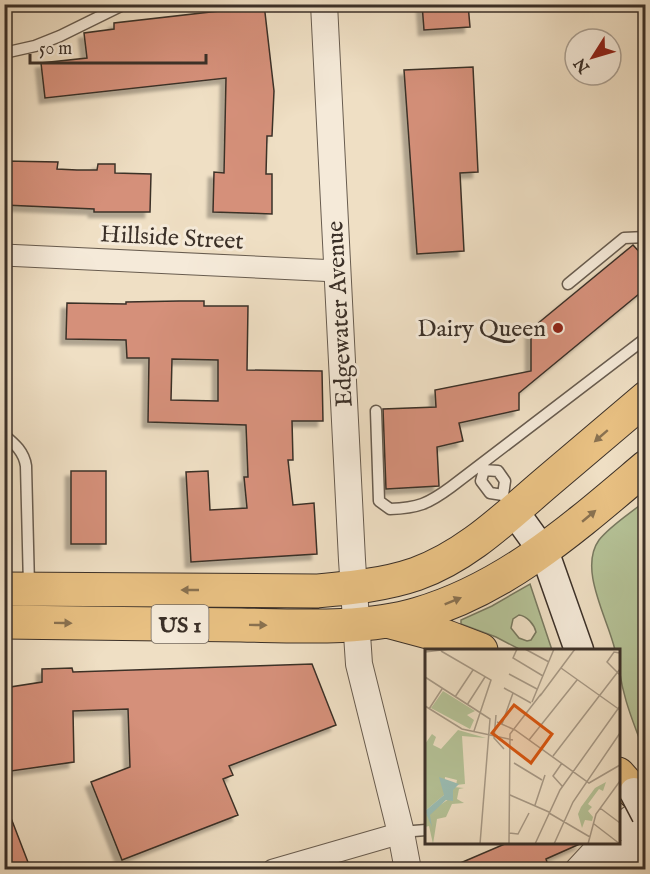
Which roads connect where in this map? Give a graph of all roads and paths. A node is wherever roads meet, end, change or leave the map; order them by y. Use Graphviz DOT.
graph roads {
  1 [pos="125,4"];
  2 [pos="324,4"];
  3 [pos="4,53"];
  4 [pos="645,237"];
  5 [pos="4,255"];
  6 [pos="337,271"];
  7 [pos="568,284"];
  8 [pos="644,342"];
  9 [pos="645,398"];
  10 [pos="376,411"];
  11 [pos="4,435"];
  12 [pos="482,467"];
  13 [pos="645,467"];
  14 [pos="509,503"];
  15 [pos="543,552"];
  16 [pos="354,588"];
  17 [pos="17,589"];
  18 [pos="4,622"];
  19 [pos="371,622"];
  20 [pos="476,649"];
  21 [pos="578,649"];
  22 [pos="620,762"];
  23 [pos="636,797"];
  24 [pos="620,825"];
  25 [pos="425,830"];
  26 [pos="401,832"];
  27 [pos="645,839"];
  28 [pos="603,844"];
  29 [pos="284,868"];
  30 [pos="408,870"];
  31 [pos="578,870"];
  32 [pos="602,870"];
  1 -- 3 [label="lane"];
  2 -- 6 [label="street, Edgewater Avenue"];
  4 -- 7 [label="lane"];
  5 -- 6 [label="street, Hillside Street"];
  6 -- 16 [label="street, Edgewater Avenue"];
  8 -- 12 [label="lane"];
  9 -- 14 [label="main road, US 1, one-way"];
  10 -- 12 [label="lane"];
  11 -- 17 [label="lane"];
  12 -- 14 [label="lane"];
  12 -- 14 [label="lane"];
  15 -- 13 [label="main road, US 1, one-way"];
  14 -- 15 [label="main road"];
  14 -- 16 [label="main road, US 1"];
  19 -- 15 [label="main road, US 1, one-way"];
  15 -- 21 [label="main road"];
  16 -- 17 [label="main road, US 1, one-way"];
  16 -- 19 [label="street, Edgewater Avenue"];
  18 -- 19 [label="main road, US 1, one-way"];
  19 -- 20 [label="main road"];
  19 -- 26 [label="street, Edgewater Avenue"];
  22 -- 23 [label="main road"];
  23 -- 24 [label="street"];
  25 -- 26 [label="lane"];
  26 -- 29 [label="street"];
  26 -- 30 [label="street, Edgewater Avenue"];
  27 -- 32 [label="street"];
  28 -- 31 [label="street"];
}
